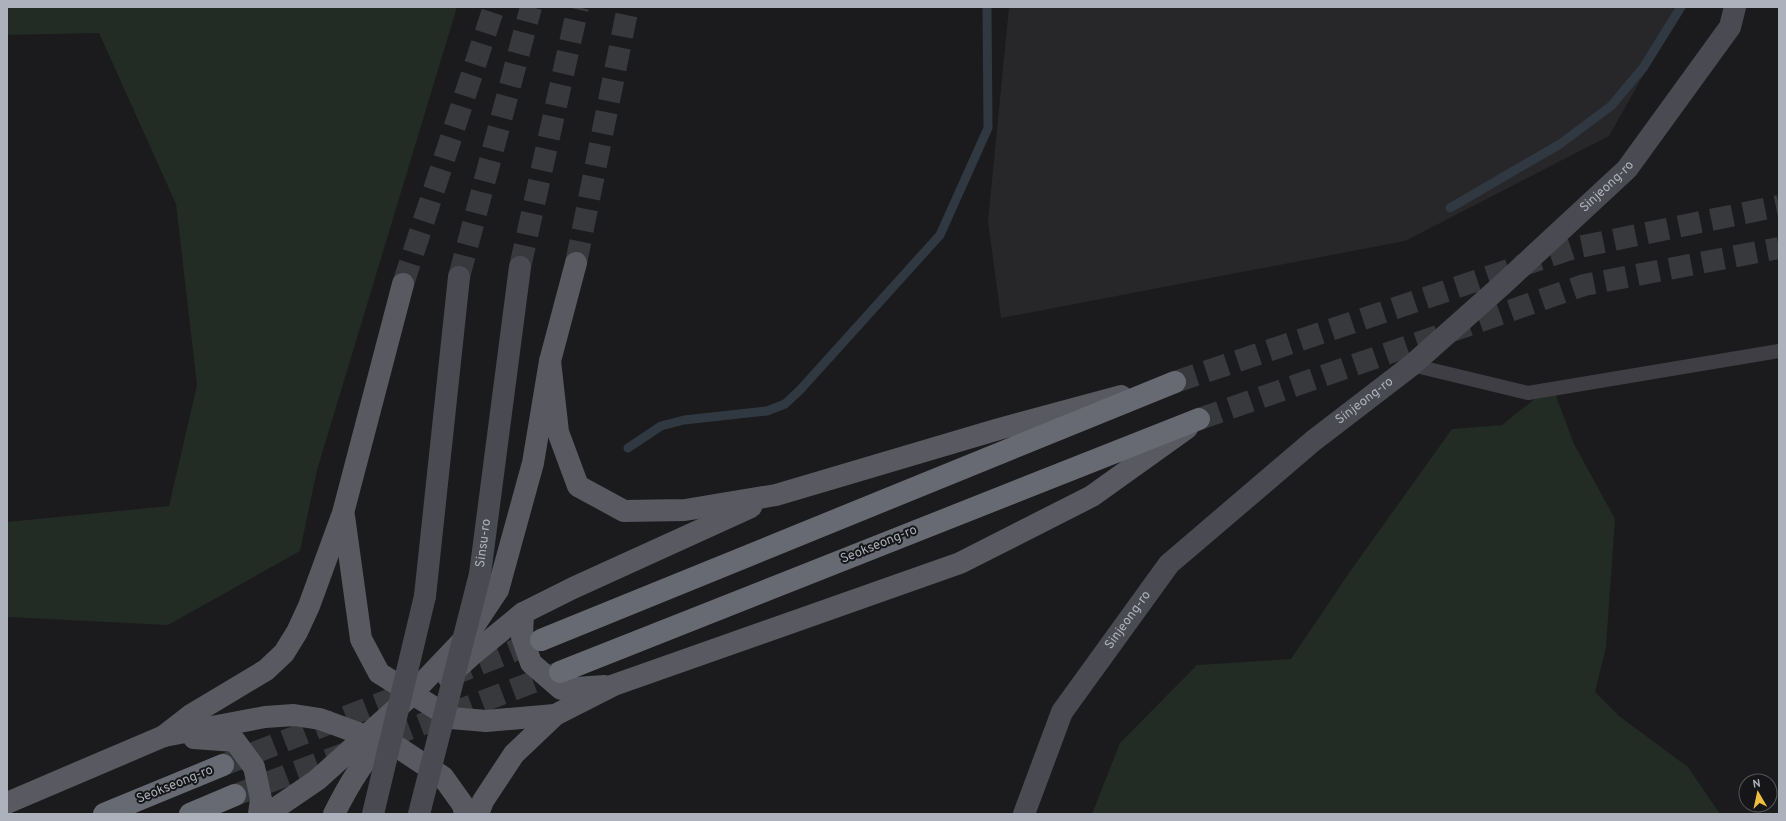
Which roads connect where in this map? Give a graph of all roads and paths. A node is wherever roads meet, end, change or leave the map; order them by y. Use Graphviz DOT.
graph roads {
  1 [pos="1735,7"];
  2 [pos="576,263"];
  3 [pos="520,267"];
  4 [pos="459,277"];
  5 [pos="403,284"];
  6 [pos="1779,350"];
  7 [pos="550,361"];
  8 [pos="1412,365"];
  9 [pos="1175,382"];
  10 [pos="1199,419"];
  11 [pos="776,495"];
  12 [pos="343,513"];
  13 [pos="524,613"];
  14 [pos="541,640"];
  15 [pos="560,672"];
  16 [pos="614,685"];
  17 [pos="418,696"];
  18 [pos="555,715"];
  19 [pos="164,736"];
  20 [pos="374,739"];
  21 [pos="223,765"];
  22 [pos="235,795"];
  23 [pos="7,803"];
  24 [pos="104,814"];
  25 [pos="190,814"];
  26 [pos="259,814"];
  27 [pos="267,814"];
  28 [pos="334,814"];
  29 [pos="373,814"];
  30 [pos="419,814"];
  31 [pos="465,814"];
  32 [pos="478,814"];
  33 [pos="1024,814"];
  1 -- 8 [label="main road, Sinjeong-ro"];
  2 -- 7 [label="main road"];
  3 -- 30 [label="main road, Sinsu-ro, bridge"];
  4 -- 29 [label="main road, bridge"];
  5 -- 12 [label="main road"];
  6 -- 8 [label="lane"];
  7 -- 11 [label="main road"];
  7 -- 17 [label="main road"];
  8 -- 33 [label="main road, Sinjeong-ro"];
  9 -- 11 [label="main road"];
  9 -- 14 [label="highway"];
  10 -- 15 [label="highway, Seokseong-ro"];
  10 -- 16 [label="main road"];
  11 -- 13 [label="main road"];
  12 -- 17 [label="main road"];
  12 -- 19 [label="main road"];
  13 -- 16 [label="main road"];
  13 -- 17 [label="main road"];
  16 -- 18 [label="main road"];
  17 -- 18 [label="main road"];
  17 -- 20 [label="main road"];
  18 -- 32 [label="main road"];
  19 -- 20 [label="main road"];
  19 -- 23 [label="main road"];
  19 -- 26 [label="main road"];
  20 -- 27 [label="main road"];
  20 -- 28 [label="main road"];
  20 -- 31 [label="main road"];
  21 -- 24 [label="highway, Seokseong-ro"];
  22 -- 25 [label="highway"];
}
